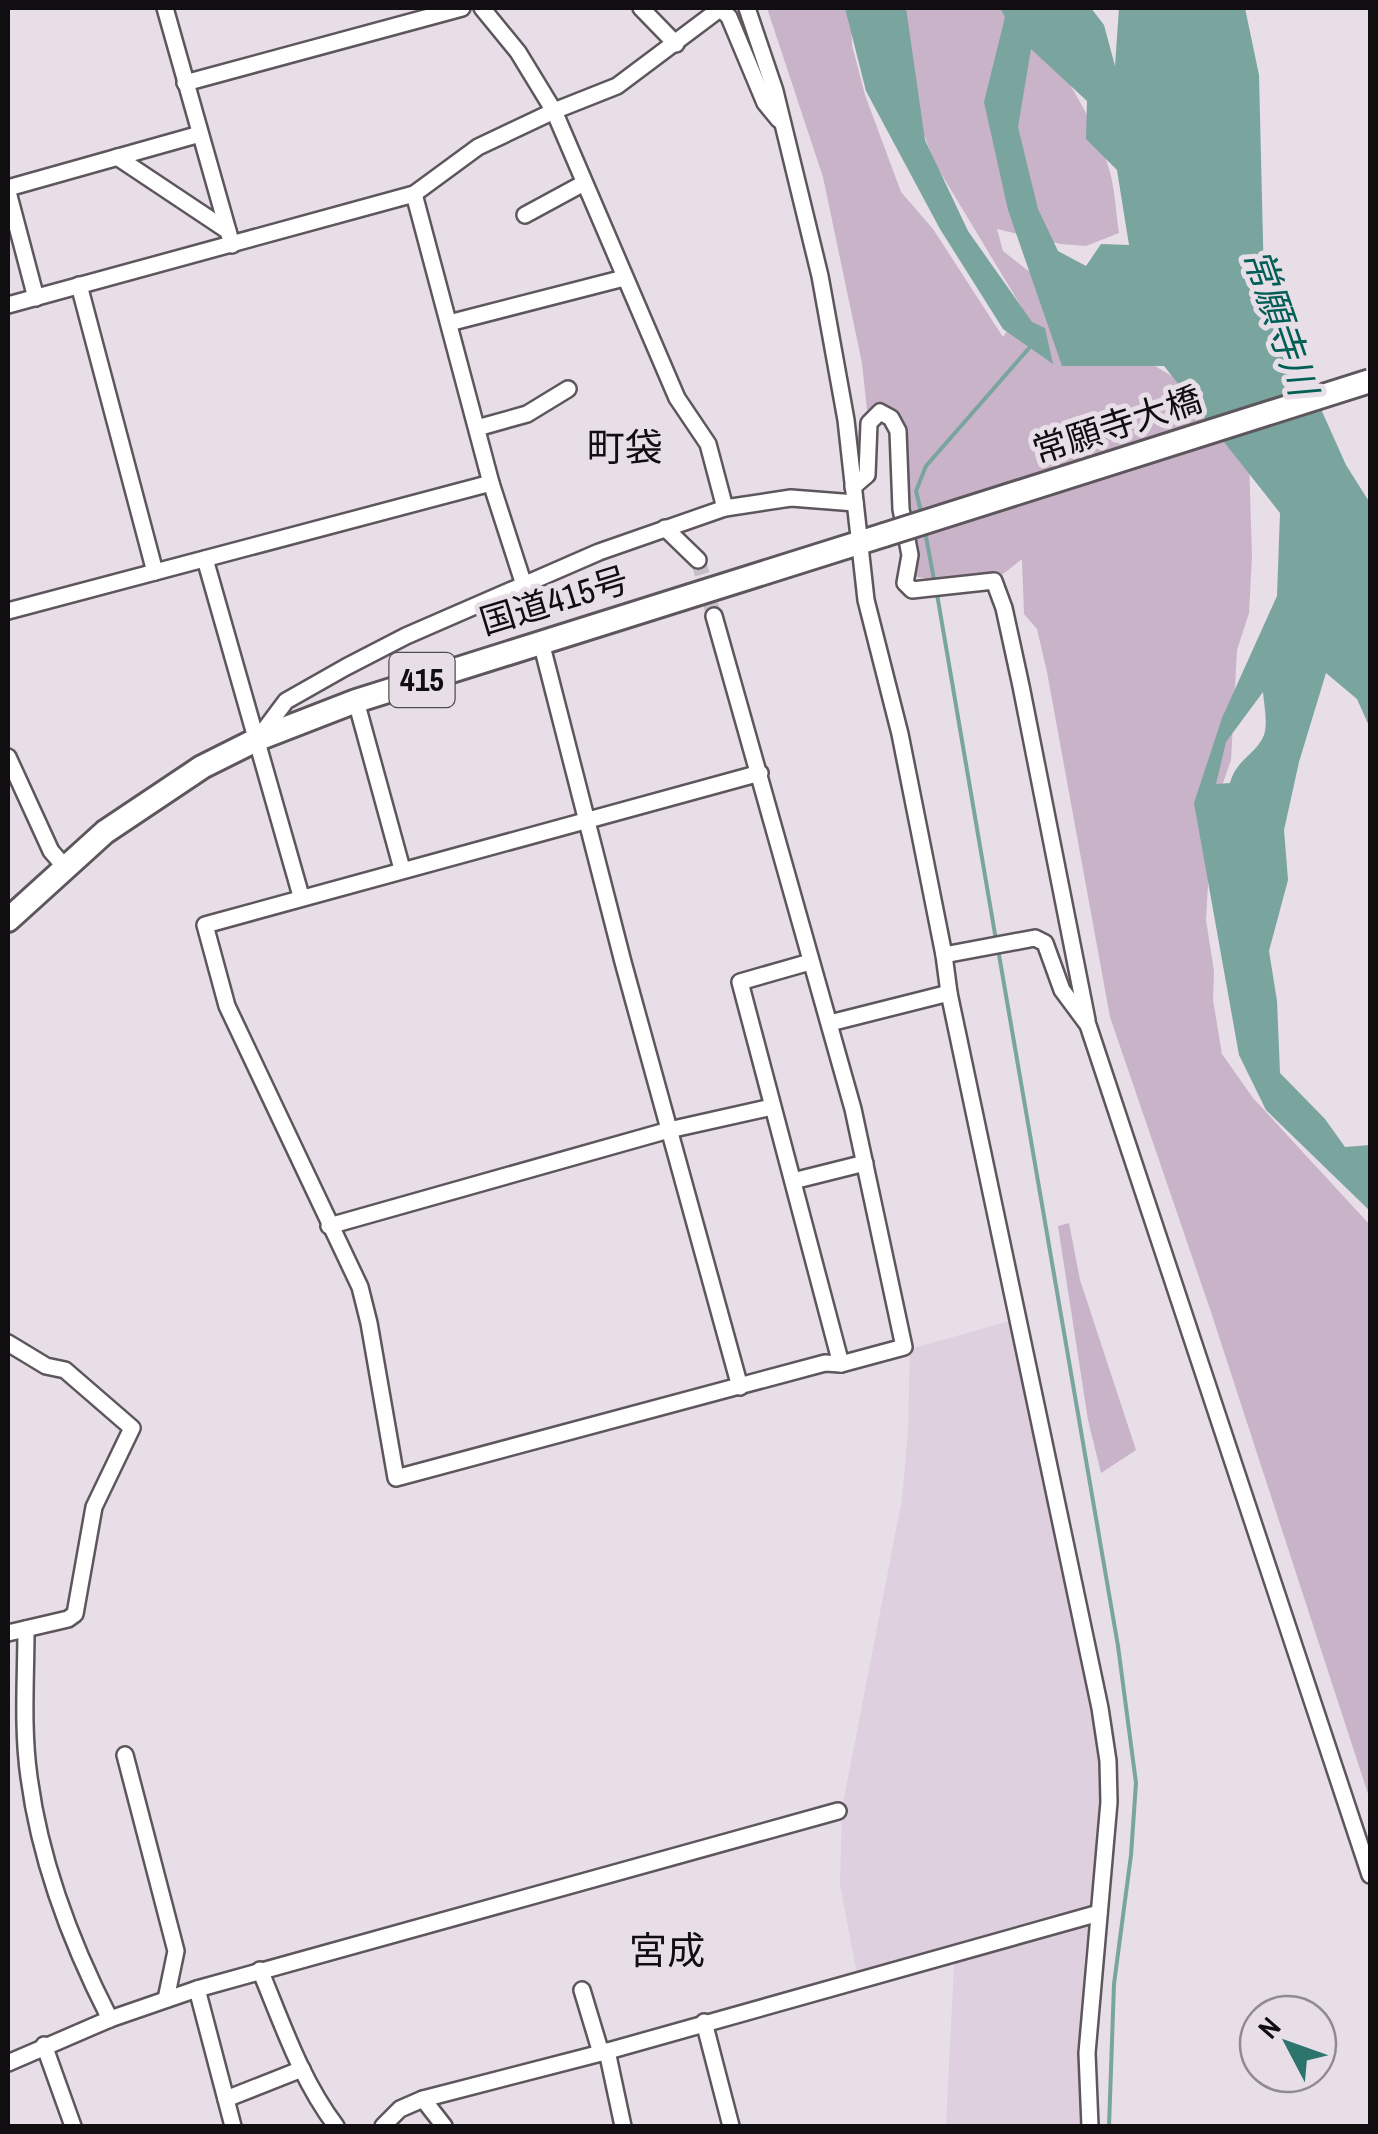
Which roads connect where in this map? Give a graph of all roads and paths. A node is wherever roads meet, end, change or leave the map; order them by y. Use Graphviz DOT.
graph roads {
  1 [pos="165,8"];
  2 [pos="462,8"];
  3 [pos="482,8"];
  4 [pos="641,8"];
  5 [pos="747,8"];
  6 [pos="722,9"];
  7 [pos="676,44"];
  8 [pos="185,83"];
  9 [pos="554,110"];
  10 [pos="782,123"];
  11 [pos="200,134"];
  12 [pos="117,157"];
  13 [pos="584,183"];
  14 [pos="8,190"];
  15 [pos="414,194"];
  16 [pos="525,215"];
  17 [pos="230,238"];
  18 [pos="624,278"];
  19 [pos="78,285"];
  20 [pos="36,298"];
  21 [pos="8,305"];
  22 [pos="449,323"];
  23 [pos="1370,381"];
  24 [pos="568,389"];
  25 [pos="477,428"];
  26 [pos="491,483"];
  27 [pos="854,495"];
  28 [pos="725,508"];
  29 [pos="665,528"];
  30 [pos="884,535"];
  31 [pos="858,544"];
  32 [pos="205,558"];
  33 [pos="698,560"];
  34 [pos="155,572"];
  35 [pos="524,585"];
  36 [pos="8,611"];
  37 [pos="714,616"];
  38 [pos="541,642"];
  39 [pos="356,702"];
  40 [pos="258,739"];
  41 [pos="8,757"];
  42 [pos="760,774"];
  43 [pos="590,822"];
  44 [pos="64,866"];
  45 [pos="402,870"];
  46 [pos="301,896"];
  47 [pos="8,920"];
  48 [pos="944,955"];
  49 [pos="810,962"];
  50 [pos="949,993"];
  51 [pos="830,1023"];
  52 [pos="1088,1026"];
  53 [pos="772,1106"];
  54 [pos="669,1130"];
  55 [pos="865,1163"];
  56 [pos="794,1182"];
  57 [pos="329,1226"];
  58 [pos="8,1343"];
  59 [pos="841,1364"];
  60 [pos="740,1388"];
  61 [pos="26,1629"];
  62 [pos="8,1633"];
  63 [pos="125,1755"];
  64 [pos="838,1811"];
  65 [pos="1370,1874"];
  66 [pos="1099,1913"];
  67 [pos="260,1970"];
  68 [pos="197,1988"];
  69 [pos="582,1990"];
  70 [pos="166,1999"];
  71 [pos="110,2019"];
  72 [pos="704,2022"];
  73 [pos="44,2045"];
  74 [pos="604,2052"];
  75 [pos="8,2063"];
  76 [pos="302,2069"];
  77 [pos="226,2099"];
  78 [pos="423,2099"];
  79 [pos="74,2126"];
  80 [pos="233,2126"];
  81 [pos="336,2126"];
  82 [pos="382,2126"];
  83 [pos="444,2126"];
  84 [pos="623,2126"];
  85 [pos="731,2126"];
  86 [pos="1090,2126"];
  1 -- 8 [label="street"];
  2 -- 8 [label="street"];
  3 -- 9 [label="street"];
  4 -- 7 [label="street"];
  5 -- 10 [label="street"];
  6 -- 7 [label="street"];
  6 -- 10 [label="street"];
  7 -- 9 [label="street"];
  8 -- 11 [label="street"];
  9 -- 13 [label="street"];
  9 -- 15 [label="street"];
  10 -- 27 [label="street"];
  11 -- 12 [label="street"];
  11 -- 17 [label="street"];
  12 -- 14 [label="street"];
  12 -- 17 [label="street"];
  13 -- 16 [label="street"];
  13 -- 18 [label="street"];
  14 -- 20 [label="street"];
  15 -- 17 [label="street"];
  15 -- 22 [label="street"];
  17 -- 19 [label="street"];
  18 -- 22 [label="street"];
  18 -- 28 [label="street"];
  19 -- 20 [label="street"];
  19 -- 34 [label="street"];
  20 -- 21 [label="street"];
  22 -- 25 [label="street"];
  23 -- 30 [label="highway, 常願寺大橋 / 415, bridge"];
  24 -- 25 [label="street"];
  25 -- 26 [label="street"];
  26 -- 32 [label="street"];
  26 -- 35 [label="street"];
  27 -- 28 [label="street"];
  27 -- 31 [label="street"];
  27 -- 52 [label="street"];
  28 -- 29 [label="street"];
  29 -- 33 [label="street"];
  29 -- 35 [label="street"];
  30 -- 31 [label="highway, 国道415号 / 415"];
  31 -- 38 [label="highway, 国道415号 / 415"];
  31 -- 48 [label="street"];
  32 -- 34 [label="street"];
  32 -- 40 [label="street"];
  34 -- 36 [label="street"];
  35 -- 40 [label="street"];
  37 -- 42 [label="street"];
  38 -- 39 [label="highway, 国道415号 / 415"];
  38 -- 43 [label="street"];
  39 -- 40 [label="highway, 国道415号 / 415"];
  39 -- 45 [label="street"];
  40 -- 44 [label="highway, 国道415号 / 415"];
  40 -- 46 [label="street"];
  41 -- 44 [label="street"];
  42 -- 43 [label="street"];
  42 -- 49 [label="street"];
  43 -- 45 [label="street"];
  43 -- 54 [label="street"];
  44 -- 47 [label="highway, 国道415号 / 415"];
  45 -- 46 [label="street"];
  46 -- 57 [label="street"];
  48 -- 50 [label="street"];
  48 -- 52 [label="street"];
  49 -- 51 [label="street"];
  49 -- 53 [label="street"];
  50 -- 51 [label="street"];
  50 -- 66 [label="street"];
  51 -- 55 [label="street"];
  52 -- 65 [label="street"];
  53 -- 54 [label="street"];
  53 -- 56 [label="street"];
  54 -- 57 [label="street"];
  54 -- 60 [label="street"];
  55 -- 56 [label="street"];
  55 -- 59 [label="street"];
  56 -- 59 [label="street"];
  57 -- 60 [label="street"];
  58 -- 61 [label="street"];
  59 -- 60 [label="street"];
  61 -- 62 [label="street"];
  61 -- 71 [label="street"];
  63 -- 70 [label="street"];
  64 -- 67 [label="street"];
  66 -- 72 [label="street"];
  66 -- 86 [label="street"];
  67 -- 68 [label="street"];
  67 -- 76 [label="street"];
  68 -- 70 [label="street"];
  68 -- 77 [label="street"];
  69 -- 74 [label="street"];
  70 -- 71 [label="street"];
  71 -- 73 [label="street"];
  72 -- 74 [label="street"];
  72 -- 85 [label="street"];
  73 -- 75 [label="street"];
  73 -- 79 [label="street"];
  74 -- 78 [label="street"];
  74 -- 84 [label="street"];
  76 -- 77 [label="street"];
  76 -- 81 [label="street"];
  77 -- 80 [label="street"];
  78 -- 82 [label="street"];
  78 -- 83 [label="street"];
}
